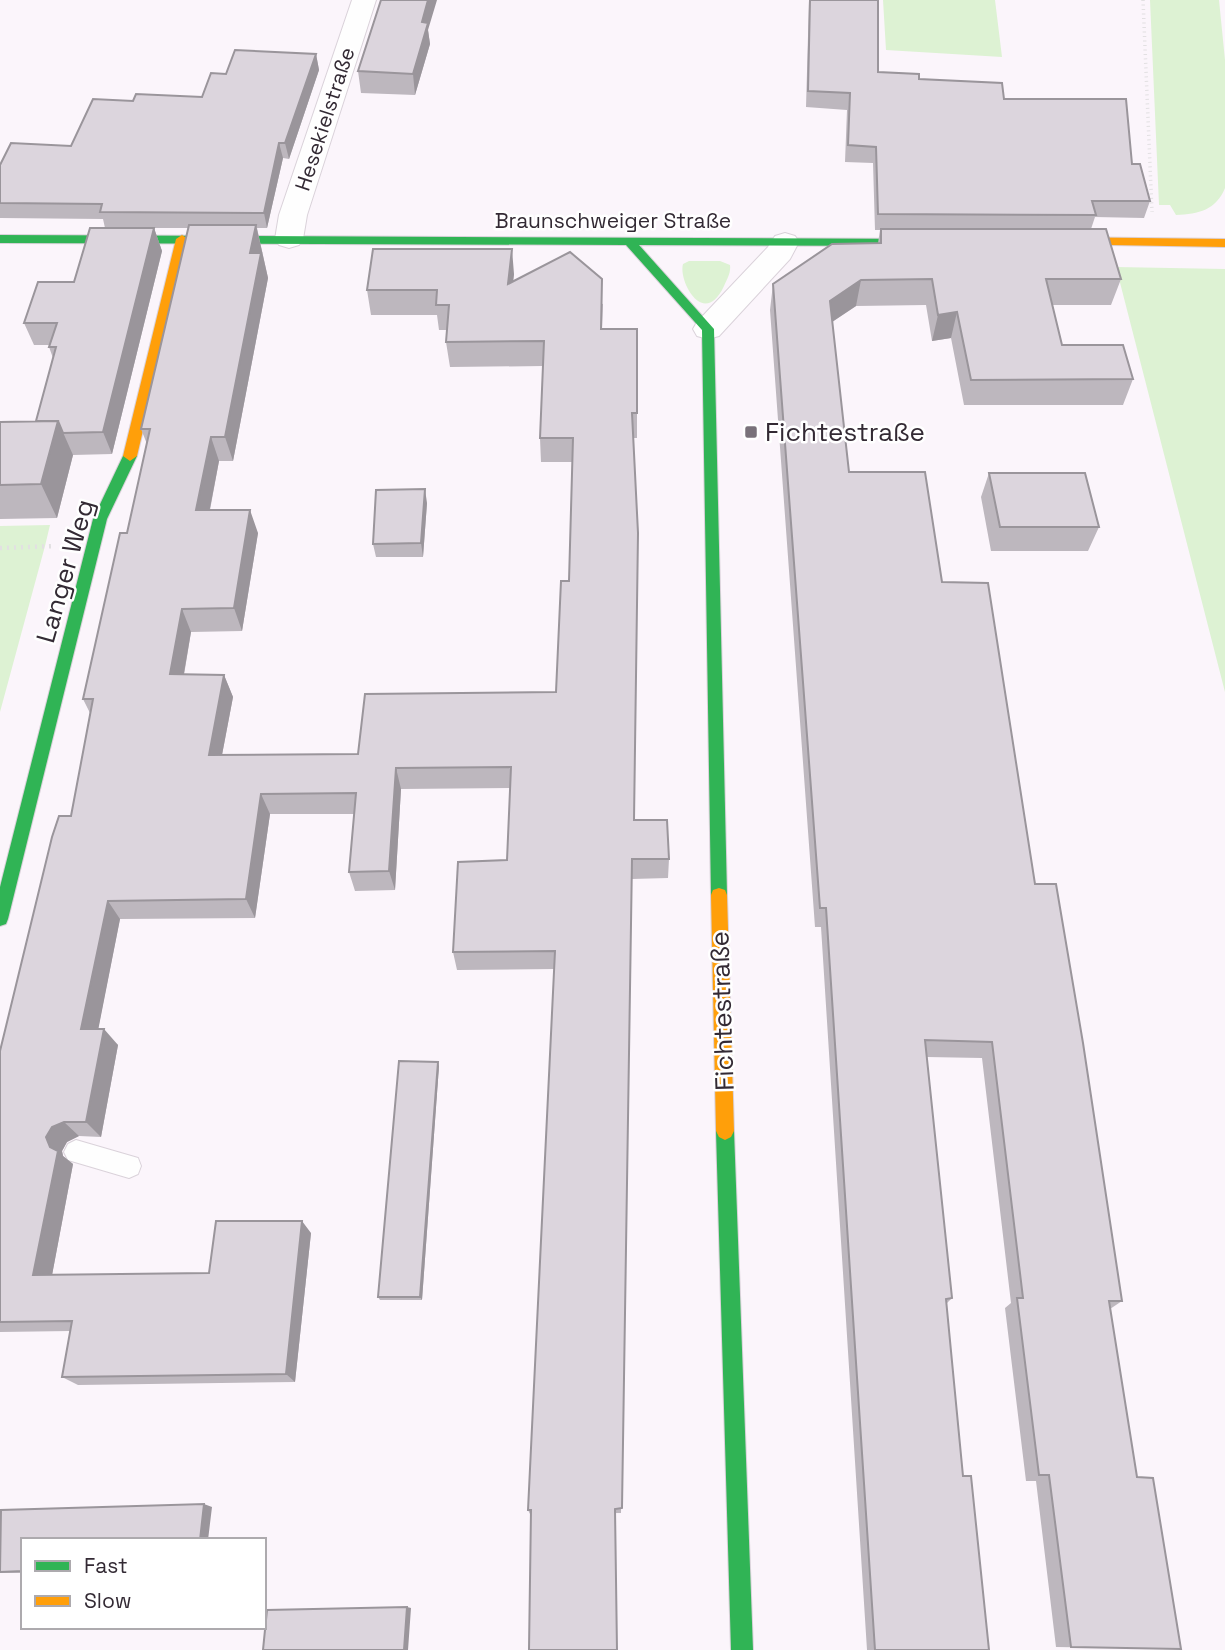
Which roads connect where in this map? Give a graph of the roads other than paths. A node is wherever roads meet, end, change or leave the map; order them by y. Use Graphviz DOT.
graph roads {
  1 [pos="364,0"];
  2 [pos="0,239"];
  3 [pos="182,239"];
  4 [pos="289,239"];
  5 [pos="1034,241"];
  6 [pos="785,242"];
  7 [pos="944,242"];
  8 [pos="631,243"];
  9 [pos="1225,243"];
  10 [pos="708,329"];
  11 [pos="0,919"];
  12 [pos="76,1152"];
  13 [pos="129,1166"];
  14 [pos="742,1650"];
  1 -- 4 [label="street, Hesekielstraße"];
  2 -- 3 [label="street, Braunschweiger Straße"];
  3 -- 4 [label="street, Braunschweiger Straße"];
  3 -- 11 [label="street, Langer Weg"];
  4 -- 8 [label="street, Braunschweiger Straße"];
  5 -- 9 [label="street"];
  6 -- 7 [label="street, Braunschweiger Straße"];
  6 -- 8 [label="street, Braunschweiger Straße"];
  6 -- 10 [label="street"];
  8 -- 10 [label="street"];
  10 -- 14 [label="street, Fichtestraße"];
  12 -- 13 [label="lane"];
}
